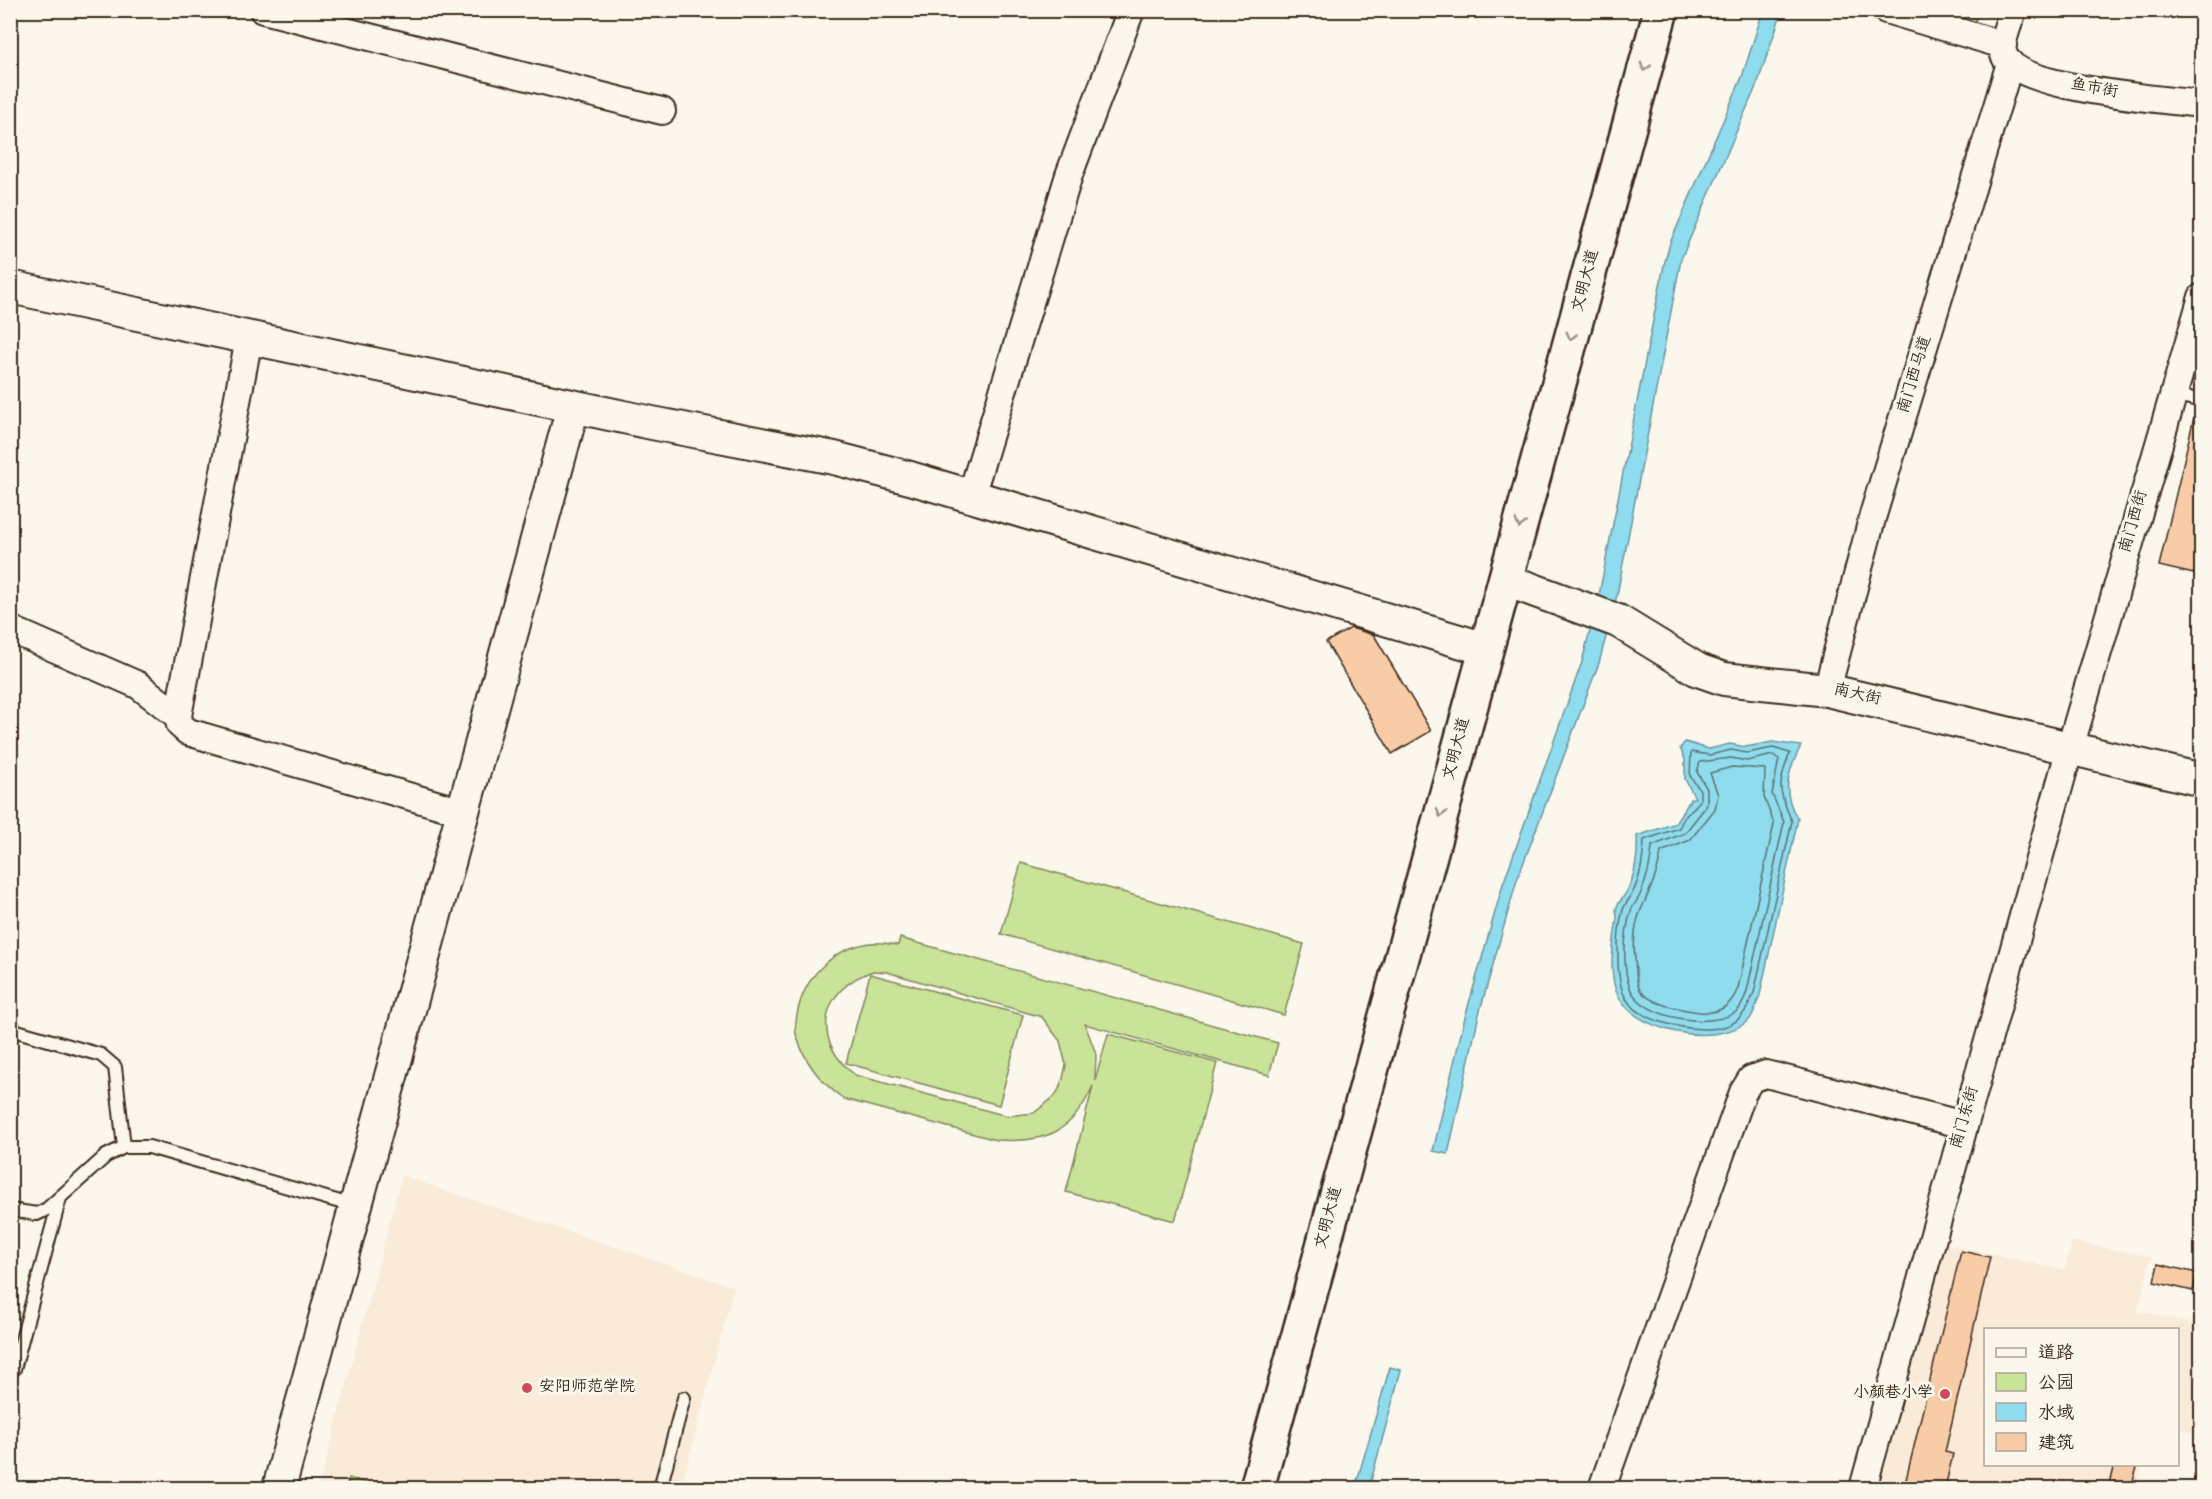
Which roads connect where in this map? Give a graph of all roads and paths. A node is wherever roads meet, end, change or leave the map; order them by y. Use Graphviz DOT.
graph roads {
  1 [pos="263,10"];
  2 [pos="1131,10"];
  3 [pos="1660,10"];
  4 [pos="1683,10"];
  5 [pos="1886,10"];
  6 [pos="2013,10"];
  7 [pos="2006,54"];
  8 [pos="2202,104"];
  9 [pos="662,111"];
  10 [pos="10,287"];
  11 [pos="2202,297"];
  12 [pos="249,338"];
  13 [pos="2173,394"];
  14 [pos="2202,401"];
  15 [pos="573,407"];
  16 [pos="971,496"];
  17 [pos="1525,587"];
  18 [pos="10,628"];
  19 [pos="1486,649"];
  20 [pos="1827,690"];
  21 [pos="178,716"];
  22 [pos="2070,748"];
  23 [pos="2202,780"];
  24 [pos="463,812"];
  25 [pos="10,1029"];
  26 [pos="1964,1125"];
  27 [pos="124,1147"];
  28 [pos="60,1198"];
  29 [pos="355,1207"];
  30 [pos="10,1210"];
  31 [pos="10,1368"];
  32 [pos="684,1398"];
  33 [pos="279,1488"];
  34 [pos="660,1488"];
  35 [pos="1257,1488"];
  36 [pos="1279,1488"];
  37 [pos="1602,1488"];
  38 [pos="1863,1488"];
  1 -- 9 [label="street"];
  2 -- 16 [label="street"];
  3 -- 19 [label="main road, 文明大道, one-way"];
  4 -- 17 [label="main road, 文明大道"];
  5 -- 7 [label="street, 鱼市街"];
  6 -- 7 [label="street, 南门西马道"];
  7 -- 8 [label="street, 鱼市街"];
  7 -- 20 [label="street, 南门西马道"];
  10 -- 12 [label="street"];
  11 -- 13 [label="street, 南门西街"];
  12 -- 15 [label="street"];
  12 -- 21 [label="street"];
  13 -- 14 [label="lane"];
  13 -- 22 [label="street, 南门西街"];
  15 -- 16 [label="street"];
  15 -- 24 [label="street"];
  16 -- 19 [label="street"];
  17 -- 20 [label="street, 南大街"];
  17 -- 36 [label="main road, 文明大道"];
  18 -- 21 [label="street"];
  19 -- 35 [label="main road, 文明大道, one-way"];
  20 -- 22 [label="street, 南大街"];
  21 -- 24 [label="street"];
  22 -- 23 [label="street, 南大街"];
  22 -- 26 [label="street, 南门东街"];
  24 -- 29 [label="street"];
  25 -- 27 [label="lane"];
  26 -- 37 [label="street"];
  26 -- 38 [label="street, 南门东街"];
  27 -- 28 [label="lane"];
  27 -- 29 [label="lane"];
  28 -- 30 [label="lane"];
  28 -- 31 [label="lane"];
  29 -- 33 [label="street"];
  32 -- 34 [label="lane"];
}
